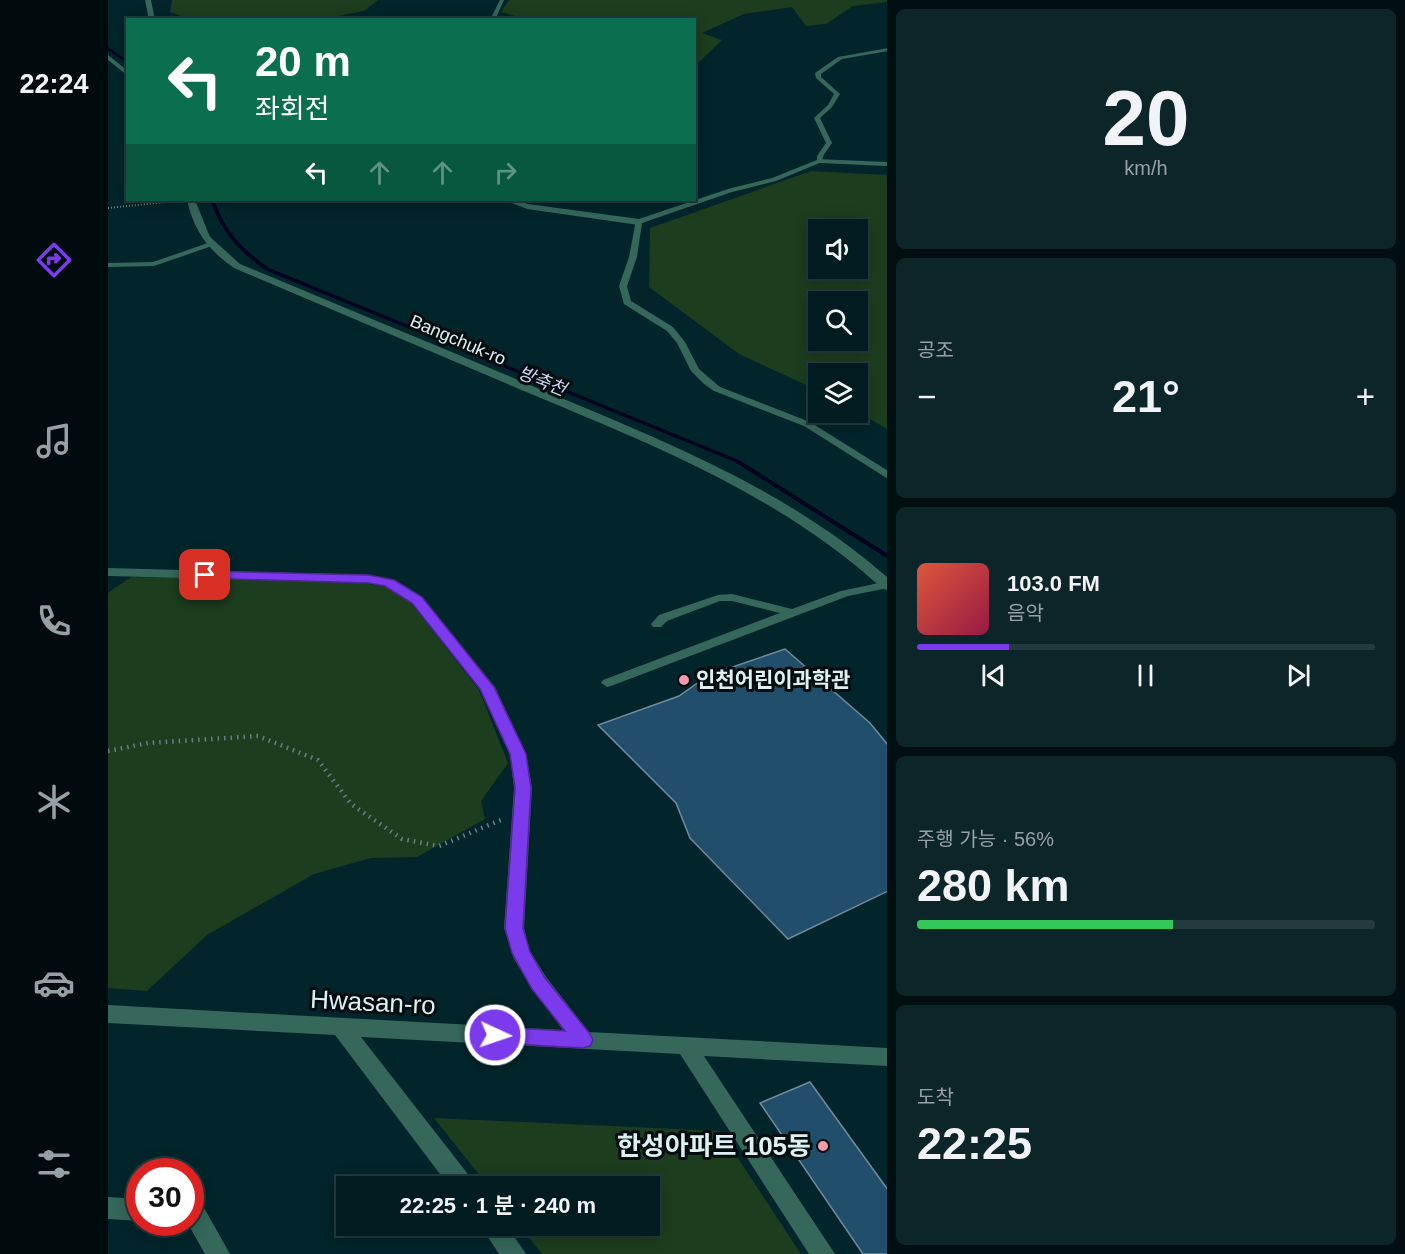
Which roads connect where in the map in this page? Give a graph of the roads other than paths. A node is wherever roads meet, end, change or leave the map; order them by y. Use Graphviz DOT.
graph roads {
  1 [pos="148,0"];
  2 [pos="502,0"];
  3 [pos="152,18"];
  4 [pos="493,18"];
  5 [pos="887,49"];
  6 [pos="108,57"];
  7 [pos="126,72"];
  8 [pos="820,162"];
  9 [pos="887,164"];
  10 [pos="191,201"];
  11 [pos="511,201"];
  12 [pos="639,222"];
  13 [pos="211,245"];
  14 [pos="108,265"];
  15 [pos="887,475"];
  16 [pos="108,572"];
  17 [pos="887,585"];
  18 [pos="793,613"];
  19 [pos="657,624"];
  20 [pos="607,683"];
  21 [pos="108,1014"];
  22 [pos="341,1027"];
  23 [pos="583,1040"];
  24 [pos="686,1046"];
  25 [pos="887,1057"];
  26 [pos="455,1176"];
  27 [pos="108,1208"];
  28 [pos="126,1209"];
  29 [pos="204,1232"];
  30 [pos="500,1236"];
  31 [pos="218,1254"];
  32 [pos="514,1254"];
  33 [pos="824,1254"];
  1 -- 3 [label="street"];
  2 -- 4 [label="lane"];
  5 -- 8 [label="lane"];
  6 -- 7 [label="lane"];
  8 -- 9 [label="street"];
  8 -- 12 [label="lane"];
  10 -- 13 [label="street, Bangchuk-ro"];
  11 -- 12 [label="street"];
  12 -- 15 [label="lane"];
  13 -- 14 [label="lane"];
  13 -- 17 [label="street, Bangchuk-ro"];
  16 -- 23 [label="street"];
  17 -- 18 [label="lane"];
  18 -- 19 [label="lane"];
  18 -- 20 [label="lane"];
  21 -- 22 [label="street, Hwasan-ro"];
  22 -- 23 [label="street, Hwasan-ro"];
  22 -- 26 [label="street"];
  23 -- 24 [label="street, Hwasan-ro"];
  24 -- 25 [label="street, Hwasan-ro"];
  24 -- 33 [label="street"];
  27 -- 28 [label="street"];
  29 -- 31 [label="street"];
  30 -- 32 [label="street"];
}
